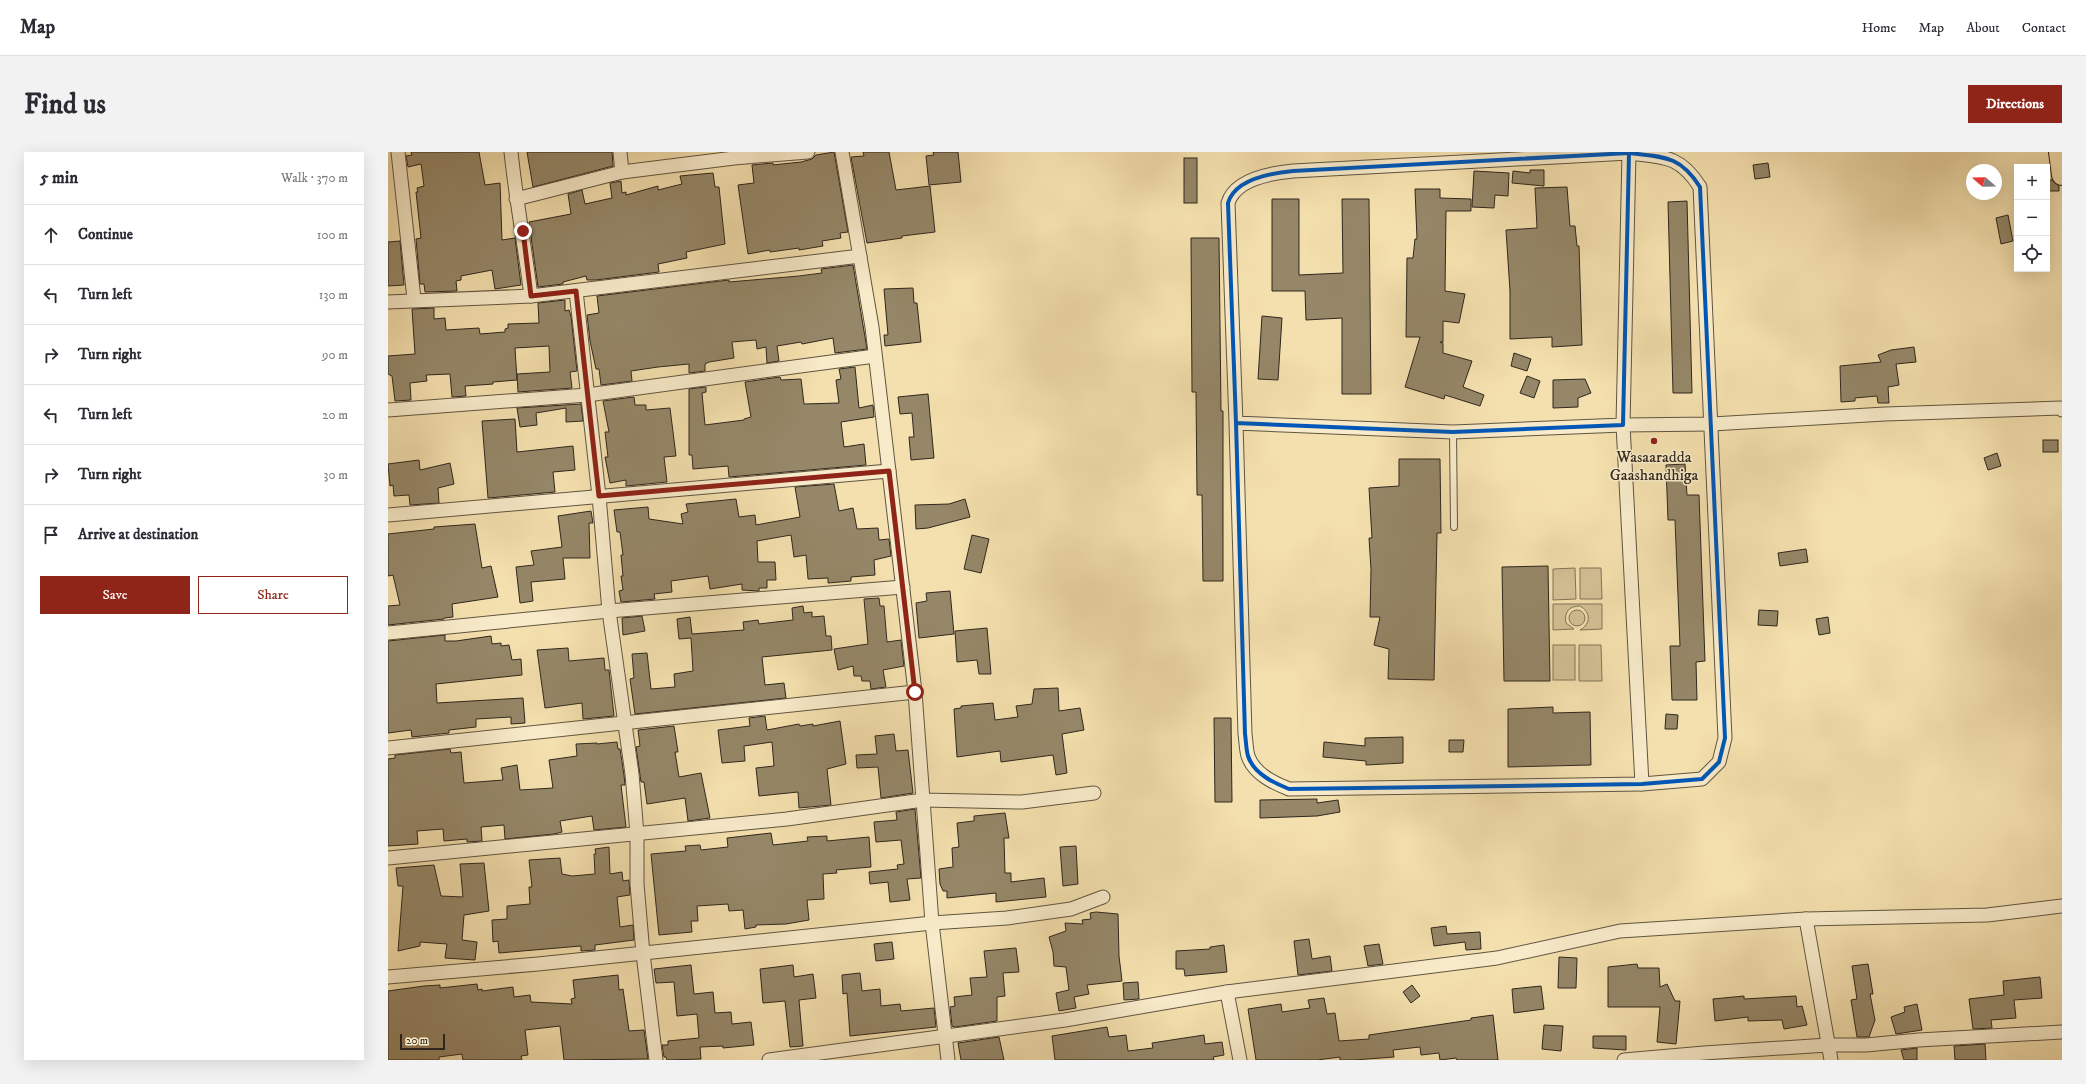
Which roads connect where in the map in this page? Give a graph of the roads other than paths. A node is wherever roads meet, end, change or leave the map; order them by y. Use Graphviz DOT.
graph roads {
  1 [pos="398,152"];
  2 [pos="511,152"];
  3 [pos="620,152"];
  4 [pos="808,152"];
  5 [pos="842,152"];
  6 [pos="2059,152"];
  7 [pos="1628,153"];
  8 [pos="622,172"];
  9 [pos="2062,175"];
  10 [pos="516,199"];
  11 [pos="860,256"];
  12 [pos="576,291"];
  13 [pos="531,296"];
  14 [pos="414,300"];
  15 [pos="388,302"];
  16 [pos="875,356"];
  17 [pos="587,395"];
  18 [pos="388,410"];
  19 [pos="2062,410"];
  20 [pos="1236,424"];
  21 [pos="1712,424"];
  22 [pos="1623,425"];
  23 [pos="1453,432"];
  24 [pos="889,471"];
  25 [pos="599,496"];
  26 [pos="388,515"];
  27 [pos="1454,527"];
  28 [pos="903,587"];
  29 [pos="609,611"];
  30 [pos="388,633"];
  31 [pos="915,692"];
  32 [pos="624,724"];
  33 [pos="388,748"];
  34 [pos="1642,784"];
  35 [pos="1094,793"];
  36 [pos="923,800"];
  37 [pos="637,834"];
  38 [pos="388,858"];
  39 [pos="1103,897"];
  40 [pos="2062,906"];
  41 [pos="1806,919"];
  42 [pos="932,923"];
  43 [pos="643,954"];
  44 [pos="388,976"];
  45 [pos="1227,992"];
  46 [pos="2062,1032"];
  47 [pos="946,1037"];
  48 [pos="1828,1045"];
  49 [pos="656,1060"];
  50 [pos="769,1060"];
  51 [pos="948,1060"];
  52 [pos="1240,1060"];
  53 [pos="1624,1060"];
  54 [pos="1830,1060"];
  1 -- 14 [label="street"];
  2 -- 10 [label="street"];
  3 -- 8 [label="street"];
  4 -- 8 [label="street"];
  5 -- 11 [label="street"];
  6 -- 9 [label="main road"];
  7 -- 20 [label="street"];
  7 -- 21 [label="street"];
  7 -- 22 [label="street"];
  8 -- 10 [label="street"];
  10 -- 13 [label="street"];
  11 -- 12 [label="street"];
  11 -- 16 [label="street"];
  12 -- 13 [label="street"];
  12 -- 17 [label="street"];
  13 -- 14 [label="street"];
  14 -- 15 [label="street"];
  16 -- 17 [label="street"];
  16 -- 24 [label="street"];
  17 -- 18 [label="street"];
  17 -- 25 [label="street"];
  19 -- 21 [label="street"];
  20 -- 23 [label="street"];
  20 -- 34 [label="street"];
  21 -- 22 [label="street"];
  21 -- 34 [label="street"];
  22 -- 23 [label="street"];
  22 -- 34 [label="street"];
  23 -- 27 [label="lane"];
  24 -- 25 [label="street"];
  24 -- 28 [label="street"];
  25 -- 26 [label="street"];
  25 -- 29 [label="street"];
  28 -- 29 [label="street"];
  28 -- 31 [label="street"];
  29 -- 30 [label="street"];
  29 -- 32 [label="street"];
  31 -- 32 [label="street"];
  31 -- 36 [label="street"];
  32 -- 33 [label="street"];
  32 -- 37 [label="street"];
  35 -- 36 [label="street"];
  36 -- 37 [label="street"];
  36 -- 42 [label="street"];
  37 -- 38 [label="street"];
  37 -- 43 [label="street"];
  39 -- 42 [label="street"];
  40 -- 41 [label="street"];
  41 -- 45 [label="street"];
  41 -- 48 [label="street"];
  42 -- 43 [label="street"];
  42 -- 47 [label="street"];
  43 -- 44 [label="street"];
  43 -- 49 [label="street"];
  45 -- 47 [label="street"];
  45 -- 52 [label="street"];
  46 -- 48 [label="street"];
  47 -- 50 [label="street"];
  47 -- 51 [label="street"];
  48 -- 53 [label="street"];
  48 -- 54 [label="street"];
}
